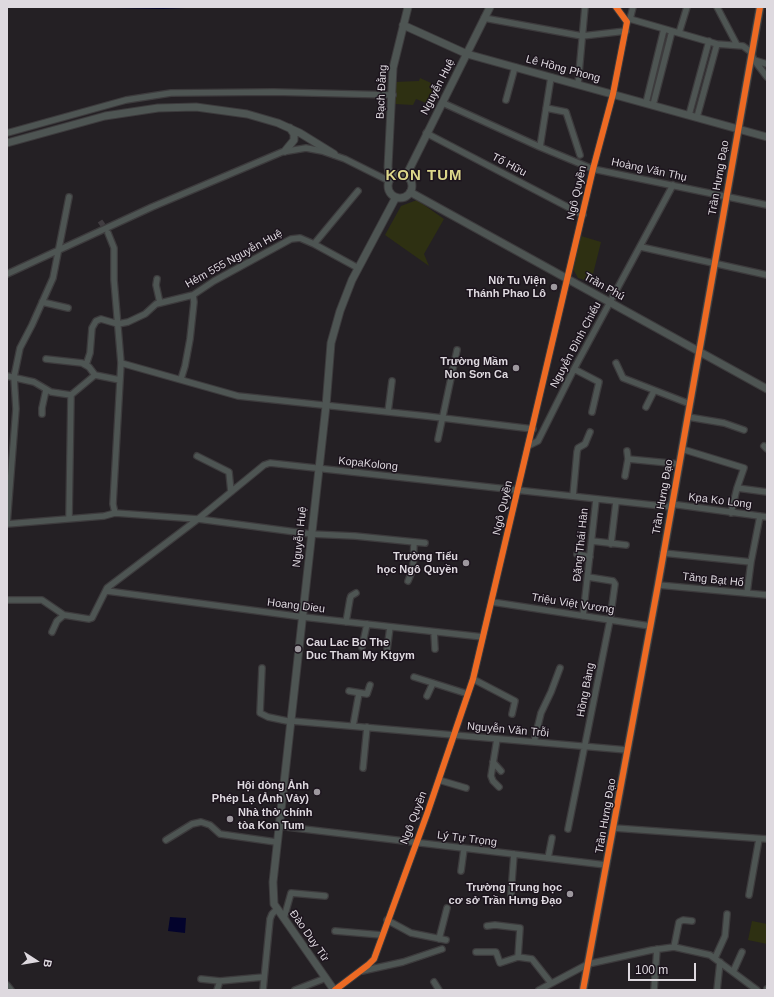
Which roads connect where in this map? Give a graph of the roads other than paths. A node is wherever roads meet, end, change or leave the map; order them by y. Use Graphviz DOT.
graph roads {
  1 [pos="408,7"];
  2 [pos="490,7"];
  3 [pos="585,7"];
  4 [pos="616,7"];
  5 [pos="633,7"];
  6 [pos="687,7"];
  7 [pos="717,7"];
  8 [pos="760,7"];
  9 [pos="484,18"];
  10 [pos="628,21"];
  11 [pos="403,25"];
  12 [pos="664,29"];
  13 [pos="626,30"];
  14 [pos="672,31"];
  15 [pos="679,33"];
  16 [pos="582,36"];
  17 [pos="709,41"];
  18 [pos="717,44"];
  19 [pos="737,45"];
  20 [pos="751,52"];
  21 [pos="467,54"];
  22 [pos="754,60"];
  23 [pos="767,64"];
  24 [pos="515,67"];
  25 [pos="551,77"];
  26 [pos="767,77"];
  27 [pos="578,84"];
  28 [pos="612,94"];
  29 [pos="393,95"];
  30 [pos="506,100"];
  31 [pos="443,102"];
  32 [pos="649,104"];
  33 [pos="546,108"];
  34 [pos="693,116"];
  35 [pos="290,128"];
  36 [pos="738,129"];
  37 [pos="7,133"];
  38 [pos="426,133"];
  39 [pos="767,136"];
  40 [pos="7,143"];
  41 [pos="540,147"];
  42 [pos="285,151"];
  43 [pos="334,154"];
  44 [pos="580,154"];
  45 [pos="593,169"];
  46 [pos="406,176"];
  47 [pos="390,180"];
  48 [pos="673,185"];
  49 [pos="358,192"];
  50 [pos="410,192"];
  51 [pos="69,197"];
  52 [pos="396,197"];
  53 [pos="725,197"];
  54 [pos="767,205"];
  55 [pos="583,215"];
  56 [pos="108,233"];
  57 [pos="314,244"];
  58 [pos="641,247"];
  59 [pos="60,250"];
  60 [pos="715,265"];
  61 [pos="358,268"];
  62 [pos="7,274"];
  63 [pos="767,275"];
  64 [pos="157,279"];
  65 [pos="567,280"];
  66 [pos="193,295"];
  67 [pos="42,302"];
  68 [pos="160,303"];
  69 [pos="610,303"];
  70 [pos="68,308"];
  71 [pos="118,324"];
  72 [pos="457,350"];
  73 [pos="699,352"];
  74 [pos="46,359"];
  75 [pos="121,363"];
  76 [pos="616,363"];
  77 [pos="86,365"];
  78 [pos="574,369"];
  79 [pos="95,375"];
  80 [pos="7,376"];
  81 [pos="14,377"];
  82 [pos="120,380"];
  83 [pos="181,380"];
  84 [pos="392,381"];
  85 [pos="767,389"];
  86 [pos="46,390"];
  87 [pos="654,391"];
  88 [pos="71,395"];
  89 [pos="690,404"];
  90 [pos="326,406"];
  91 [pos="646,407"];
  92 [pos="388,412"];
  93 [pos="592,412"];
  94 [pos="42,414"];
  95 [pos="441,417"];
  96 [pos="688,417"];
  97 [pos="532,429"];
  98 [pos="744,430"];
  99 [pos="590,432"];
  100 [pos="438,439"];
  101 [pos="528,446"];
  102 [pos="682,449"];
  103 [pos="627,451"];
  104 [pos="197,456"];
  105 [pos="628,459"];
  106 [pos="679,464"];
  107 [pos="318,468"];
  108 [pos="625,476"];
  109 [pos="737,488"];
  110 [pos="518,489"];
  111 [pos="231,492"];
  112 [pos="767,492"];
  113 [pos="573,496"];
  114 [pos="596,500"];
  115 [pos="616,502"];
  116 [pos="671,506"];
  117 [pos="115,513"];
  118 [pos="731,513"];
  119 [pos="760,516"];
  120 [pos="767,516"];
  121 [pos="69,519"];
  122 [pos="198,519"];
  123 [pos="7,524"];
  124 [pos="311,534"];
  125 [pos="592,541"];
  126 [pos="414,542"];
  127 [pos="425,543"];
  128 [pos="611,544"];
  129 [pos="626,545"];
  130 [pos="663,553"];
  131 [pos="577,554"];
  132 [pos="590,557"];
  133 [pos="751,562"];
  134 [pos="588,577"];
  135 [pos="408,581"];
  136 [pos="658,584"];
  137 [pos="106,591"];
  138 [pos="356,593"];
  139 [pos="747,593"];
  140 [pos="767,596"];
  141 [pos="7,600"];
  142 [pos="492,602"];
  143 [pos="64,615"];
  144 [pos="583,616"];
  145 [pos="303,617"];
  146 [pos="610,620"];
  147 [pos="346,622"];
  148 [pos="367,624"];
  149 [pos="650,626"];
  150 [pos="390,627"];
  151 [pos="52,632"];
  152 [pos="434,632"];
  153 [pos="483,637"];
  154 [pos="362,647"];
  155 [pos="435,649"];
  156 [pos="387,650"];
  157 [pos="262,668"];
  158 [pos="560,668"];
  159 [pos="414,677"];
  160 [pos="473,679"];
  161 [pos="433,683"];
  162 [pos="370,685"];
  163 [pos="348,691"];
  164 [pos="359,693"];
  165 [pos="468,694"];
  166 [pos="427,696"];
  167 [pos="512,714"];
  168 [pos="292,721"];
  169 [pos="353,726"];
  170 [pos="367,727"];
  171 [pos="455,735"];
  172 [pos="497,739"];
  173 [pos="534,742"];
  174 [pos="585,746"];
  175 [pos="628,750"];
  176 [pos="493,762"];
  177 [pos="364,768"];
  178 [pos="501,771"];
  179 [pos="439,780"];
  180 [pos="500,787"];
  181 [pos="466,788"];
  182 [pos="278,826"];
  183 [pos="614,828"];
  184 [pos="568,830"];
  185 [pos="552,838"];
  186 [pos="759,839"];
  187 [pos="767,839"];
  188 [pos="166,840"];
  189 [pos="276,842"];
  190 [pos="416,843"];
  191 [pos="464,849"];
  192 [pos="514,854"];
  193 [pos="548,858"];
  194 [pos="606,865"];
  195 [pos="461,871"];
  196 [pos="272,892"];
  197 [pos="511,894"];
  198 [pos="749,895"];
  199 [pos="325,896"];
  200 [pos="447,908"];
  201 [pos="277,909"];
  202 [pos="727,914"];
  203 [pos="284,918"];
  204 [pos="387,920"];
  205 [pos="692,921"];
  206 [pos="487,926"];
  207 [pos="335,931"];
  208 [pos="382,935"];
  209 [pos="439,939"];
  210 [pos="446,940"];
  211 [pos="674,947"];
  212 [pos="442,949"];
  213 [pos="656,949"];
  214 [pos="476,952"];
  215 [pos="742,952"];
  216 [pos="518,957"];
  217 [pos="715,958"];
  218 [pos="720,962"];
  219 [pos="588,964"];
  220 [pos="360,971"];
  221 [pos="733,972"];
  222 [pos="264,977"];
  223 [pos="326,978"];
  224 [pos="201,980"];
  225 [pos="220,981"];
  226 [pos="434,982"];
  227 [pos="551,984"];
  228 [pos="7,985"];
  229 [pos="11,990"];
  230 [pos="217,990"];
  231 [pos="263,990"];
  232 [pos="295,990"];
  233 [pos="335,990"];
  234 [pos="438,990"];
  235 [pos="539,990"];
  236 [pos="583,990"];
  237 [pos="654,990"];
  238 [pos="717,990"];
  239 [pos="757,990"];
  1 -- 11 [label="street, Bạch Đằng"];
  2 -- 9 [label="street, Nguyễn Huệ"];
  3 -- 16 [label="street"];
  4 -- 10 [label="street"];
  5 -- 10 [label="street, Ngô Quyền"];
  6 -- 15 [label="street"];
  7 -- 19 [label="street"];
  8 -- 20 [label="street, Trần Hưng Đạo"];
  9 -- 16 [label="street"];
  9 -- 21 [label="street, Nguyễn Huệ"];
  10 -- 12 [label="street"];
  10 -- 13 [label="street, Ngô Quyền"];
  11 -- 21 [label="street, Lê Hồng Phong"];
  11 -- 29 [label="street, Bạch Đằng"];
  12 -- 14 [label="street"];
  12 -- 32 [label="street"];
  13 -- 16 [label="street"];
  13 -- 28 [label="street, Ngô Quyền"];
  14 -- 15 [label="street"];
  14 -- 32 [label="street"];
  15 -- 17 [label="street"];
  16 -- 27 [label="street"];
  17 -- 18 [label="street"];
  17 -- 34 [label="street"];
  18 -- 19 [label="street"];
  18 -- 34 [label="street"];
  19 -- 20 [label="street"];
  20 -- 22 [label="street"];
  20 -- 36 [label="street, Trần Hưng Đạo"];
  21 -- 24 [label="street, Lê Hồng Phong"];
  21 -- 31 [label="street, Nguyễn Huệ"];
  22 -- 23 [label="street"];
  22 -- 26 [label="street"];
  24 -- 25 [label="street, Lê Hồng Phong"];
  24 -- 30 [label="street"];
  25 -- 27 [label="street, Lê Hồng Phong"];
  25 -- 33 [label="street"];
  27 -- 28 [label="street, Lê Hồng Phong"];
  28 -- 32 [label="street, Lê Hồng Phong"];
  28 -- 45 [label="street, Ngô Quyền"];
  29 -- 37 [label="street"];
  29 -- 47 [label="street, Bạch Đằng"];
  31 -- 38 [label="street, Nguyễn Huệ"];
  31 -- 41 [label="street, Hoàng Văn Thụ"];
  32 -- 34 [label="street, Lê Hồng Phong"];
  33 -- 41 [label="street"];
  33 -- 44 [label="street"];
  34 -- 36 [label="street, Lê Hồng Phong"];
  35 -- 40 [label="street"];
  35 -- 42 [label="street"];
  35 -- 43 [label="street"];
  36 -- 39 [label="street, Lê Hồng Phong"];
  36 -- 53 [label="street, Trần Hưng Đạo"];
  38 -- 46 [label="street, Nguyễn Huệ"];
  38 -- 55 [label="street, Tố Hữu"];
  41 -- 45 [label="street, Hoàng Văn Thụ"];
  42 -- 43 [label="street"];
  42 -- 59 [label="street"];
  43 -- 47 [label="street"];
  45 -- 48 [label="street, Hoàng Văn Thụ"];
  45 -- 55 [label="street, Ngô Quyền"];
  46 -- 47 [label="street"];
  46 -- 50 [label="street"];
  47 -- 52 [label="street"];
  48 -- 53 [label="street, Hoàng Văn Thụ"];
  48 -- 58 [label="street, Nguyễn Đình Chiểu"];
  49 -- 57 [label="street"];
  50 -- 52 [label="street"];
  50 -- 65 [label="street, Trần Phú"];
  51 -- 59 [label="street"];
  52 -- 61 [label="street, Nguyễn Huệ"];
  53 -- 54 [label="street, Hoàng Văn Thụ"];
  53 -- 60 [label="street, Trần Hưng Đạo"];
  55 -- 65 [label="street, Ngô Quyền"];
  56 -- 71 [label="street"];
  57 -- 61 [label="street, Hẻm 555 Nguyễn Huệ"];
  57 -- 66 [label="street, Hẻm 555 Nguyễn Huệ"];
  58 -- 60 [label="street"];
  58 -- 69 [label="street, Nguyễn Đình Chiểu"];
  59 -- 62 [label="street"];
  59 -- 67 [label="street"];
  60 -- 63 [label="street"];
  60 -- 73 [label="street, Trần Hưng Đạo"];
  61 -- 90 [label="street, Nguyễn Huệ"];
  64 -- 68 [label="street"];
  65 -- 69 [label="street, Trần Phú"];
  65 -- 97 [label="street, Ngô Quyền"];
  66 -- 68 [label="street, Hẻm 555 Nguyễn Huệ"];
  66 -- 83 [label="street"];
  67 -- 70 [label="street"];
  67 -- 81 [label="street"];
  68 -- 71 [label="street, Hẻm 555 Nguyễn Huệ"];
  69 -- 73 [label="street, Trần Phú"];
  69 -- 78 [label="street, Nguyễn Đình Chiểu"];
  71 -- 75 [label="street"];
  71 -- 77 [label="street"];
  72 -- 95 [label="street"];
  73 -- 85 [label="street, Trần Phú"];
  73 -- 89 [label="street, Trần Hưng Đạo"];
  74 -- 77 [label="street"];
  75 -- 82 [label="street"];
  75 -- 83 [label="street"];
  76 -- 87 [label="street"];
  77 -- 79 [label="street"];
  78 -- 93 [label="street"];
  78 -- 101 [label="street, Nguyễn Đình Chiểu"];
  79 -- 82 [label="street"];
  79 -- 88 [label="street"];
  80 -- 81 [label="street"];
  81 -- 86 [label="street"];
  81 -- 123 [label="street"];
  82 -- 117 [label="street"];
  83 -- 90 [label="street"];
  84 -- 92 [label="street"];
  86 -- 88 [label="street"];
  86 -- 94 [label="street"];
  87 -- 89 [label="street"];
  87 -- 91 [label="street"];
  88 -- 121 [label="street"];
  89 -- 96 [label="street, Trần Hưng Đạo"];
  90 -- 92 [label="street"];
  90 -- 107 [label="street, Nguyễn Huệ"];
  92 -- 95 [label="street"];
  95 -- 97 [label="street"];
  95 -- 100 [label="street"];
  96 -- 98 [label="street"];
  96 -- 102 [label="street, Trần Hưng Đạo"];
  97 -- 101 [label="street, Ngô Quyền"];
  99 -- 113 [label="street"];
  101 -- 110 [label="street, Ngô Quyền"];
  102 -- 106 [label="street, Trần Hưng Đạo"];
  102 -- 109 [label="street"];
  103 -- 105 [label="street"];
  104 -- 111 [label="street"];
  105 -- 106 [label="street"];
  105 -- 108 [label="street"];
  106 -- 116 [label="street, Trần Hưng Đạo"];
  107 -- 110 [label="street, KopaKolong"];
  107 -- 111 [label="street, KopaKolong"];
  107 -- 124 [label="street, Nguyễn Huệ"];
  109 -- 112 [label="street"];
  109 -- 118 [label="street"];
  110 -- 113 [label="street, KopaKolong"];
  110 -- 142 [label="street, Ngô Quyền"];
  111 -- 122 [label="street, KopaKolong"];
  113 -- 114 [label="street, KopaKolong"];
  114 -- 115 [label="street, KopaKolong"];
  114 -- 125 [label="street, Đặng Thái Hân"];
  115 -- 116 [label="street, KopaKolong"];
  115 -- 128 [label="street"];
  116 -- 118 [label="street, Kpa Ko Long"];
  116 -- 130 [label="street, Trần Hưng Đạo"];
  117 -- 121 [label="street"];
  117 -- 122 [label="street"];
  118 -- 119 [label="street, Kpa Ko Long"];
  119 -- 120 [label="street, Kpa Ko Long"];
  119 -- 133 [label="street"];
  121 -- 123 [label="street"];
  122 -- 124 [label="street"];
  122 -- 137 [label="street, KopaKolong"];
  124 -- 126 [label="street"];
  124 -- 145 [label="street, Nguyễn Huệ"];
  125 -- 128 [label="street"];
  125 -- 132 [label="street, Đặng Thái Hân"];
  126 -- 127 [label="street"];
  126 -- 135 [label="street"];
  128 -- 129 [label="street"];
  130 -- 133 [label="street"];
  130 -- 136 [label="street, Trần Hưng Đạo"];
  131 -- 132 [label="street"];
  132 -- 134 [label="street, Đặng Thái Hân"];
  133 -- 139 [label="street"];
  134 -- 144 [label="street, Đặng Thái Hân"];
  134 -- 146 [label="street, Hồng Bàng"];
  136 -- 139 [label="street, Tăng Bạt Hổ"];
  136 -- 149 [label="street, Trần Hưng Đạo"];
  137 -- 143 [label="street, KopaKolong"];
  137 -- 145 [label="street, Hoang Dieu"];
  138 -- 147 [label="street"];
  139 -- 140 [label="street, Tăng Bạt Hổ"];
  141 -- 143 [label="street"];
  142 -- 144 [label="street, Triệu Việt Vương"];
  142 -- 153 [label="street, Ngô Quyền"];
  143 -- 151 [label="street"];
  144 -- 146 [label="street, Triệu Việt Vương"];
  145 -- 147 [label="street, Hoang Dieu"];
  145 -- 168 [label="street, Nguyễn Huệ"];
  146 -- 149 [label="street, Triệu Việt Vương"];
  146 -- 174 [label="street, Hồng Bàng"];
  147 -- 148 [label="street, Hoang Dieu"];
  148 -- 150 [label="street, Hoang Dieu"];
  148 -- 154 [label="street"];
  149 -- 175 [label="street, Trần Hưng Đạo"];
  150 -- 152 [label="street, Hoang Dieu"];
  150 -- 156 [label="street"];
  152 -- 153 [label="street, Hoang Dieu"];
  152 -- 155 [label="street"];
  153 -- 160 [label="street, Ngô Quyền"];
  157 -- 168 [label="street, Nguyễn Văn Trỗi"];
  158 -- 173 [label="street"];
  159 -- 161 [label="street"];
  160 -- 165 [label="street, Ngô Quyền"];
  160 -- 167 [label="street"];
  161 -- 165 [label="street"];
  161 -- 166 [label="street"];
  162 -- 164 [label="street"];
  163 -- 164 [label="street"];
  164 -- 169 [label="street"];
  165 -- 171 [label="street, Ngô Quyền"];
  168 -- 169 [label="street, Nguyễn Văn Trỗi"];
  168 -- 182 [label="street, Nguyễn Huệ"];
  169 -- 170 [label="street, Nguyễn Văn Trỗi"];
  170 -- 171 [label="street, Nguyễn Văn Trỗi"];
  170 -- 177 [label="street"];
  171 -- 172 [label="street, Nguyễn Văn Trỗi"];
  171 -- 179 [label="street, Ngô Quyền"];
  172 -- 173 [label="street, Nguyễn Văn Trỗi"];
  172 -- 176 [label="street"];
  173 -- 174 [label="street, Nguyễn Văn Trỗi"];
  174 -- 175 [label="street, Nguyễn Văn Trỗi"];
  174 -- 184 [label="street, Hồng Bàng"];
  175 -- 183 [label="street, Trần Hưng Đạo"];
  176 -- 178 [label="street"];
  176 -- 180 [label="street"];
  179 -- 181 [label="street"];
  179 -- 190 [label="street, Ngô Quyền"];
  182 -- 189 [label="street, Nguyễn Huệ"];
  182 -- 190 [label="street, Lý Tự Trọng"];
  183 -- 186 [label="street"];
  183 -- 194 [label="street, Trần Hưng Đạo"];
  185 -- 193 [label="street"];
  186 -- 187 [label="street"];
  186 -- 198 [label="street"];
  188 -- 189 [label="street"];
  189 -- 196 [label="street, Nguyễn Huệ"];
  190 -- 191 [label="street, Lý Tự Trọng"];
  190 -- 204 [label="street, Ngô Quyền"];
  191 -- 192 [label="street, Lý Tự Trọng"];
  191 -- 195 [label="street"];
  192 -- 193 [label="street, Lý Tự Trọng"];
  192 -- 197 [label="street"];
  193 -- 194 [label="street, Lý Tự Trọng"];
  194 -- 219 [label="street, Trần Hưng Đạo"];
  196 -- 201 [label="street, Đào Duy Từ"];
  199 -- 203 [label="street"];
  200 -- 209 [label="street"];
  201 -- 203 [label="street, Đào Duy Từ"];
  201 -- 222 [label="street"];
  202 -- 217 [label="street"];
  203 -- 223 [label="street, Đào Duy Từ"];
  204 -- 208 [label="street, Ngô Quyền"];
  204 -- 209 [label="street"];
  205 -- 211 [label="street"];
  206 -- 216 [label="street"];
  207 -- 208 [label="street"];
  208 -- 220 [label="street, Ngô Quyền"];
  209 -- 210 [label="street"];
  211 -- 213 [label="street"];
  211 -- 217 [label="street"];
  212 -- 220 [label="street"];
  213 -- 219 [label="street"];
  213 -- 237 [label="street"];
  214 -- 216 [label="street"];
  215 -- 221 [label="street"];
  216 -- 227 [label="street"];
  217 -- 218 [label="street"];
  218 -- 221 [label="street"];
  218 -- 238 [label="street"];
  219 -- 227 [label="street"];
  219 -- 236 [label="street, Trần Hưng Đạo"];
  220 -- 233 [label="street, Ngô Quyền"];
  221 -- 239 [label="street"];
  222 -- 225 [label="street"];
  222 -- 231 [label="street"];
  223 -- 232 [label="street"];
  223 -- 233 [label="street, Đào Duy Từ"];
  224 -- 225 [label="street"];
  225 -- 230 [label="street"];
  226 -- 234 [label="street"];
  227 -- 235 [label="street"];
  228 -- 229 [label="street"];
}
